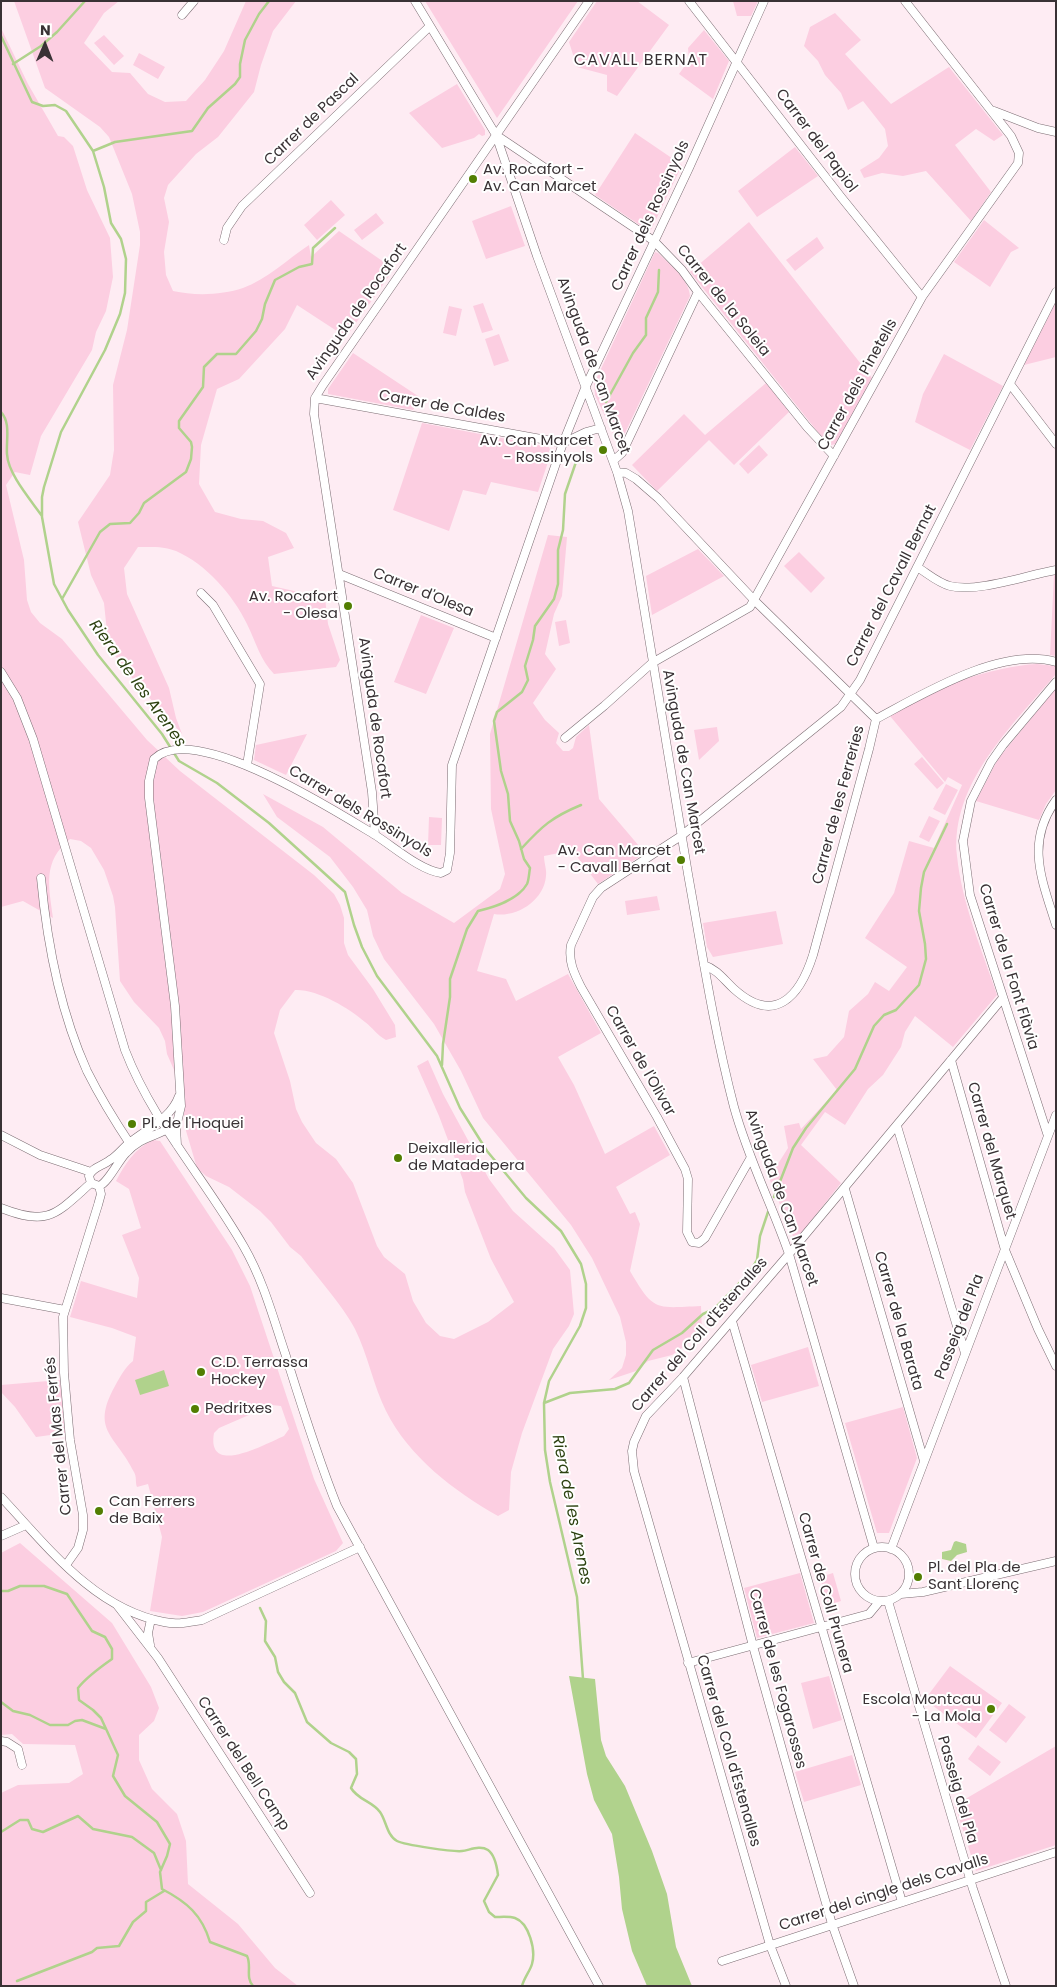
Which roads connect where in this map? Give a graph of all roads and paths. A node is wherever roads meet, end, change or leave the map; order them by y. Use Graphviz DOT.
graph roads {
  1 [pos="194,1"];
  2 [pos="415,1"];
  3 [pos="589,1"];
  4 [pos="689,1"];
  5 [pos="764,1"];
  6 [pos="905,1"];
  7 [pos="182,15"];
  8 [pos="429,26"];
  9 [pos="737,61"];
  10 [pos="992,110"];
  11 [pos="1056,132"];
  12 [pos="496,135"];
  13 [pos="224,240"];
  14 [pos="654,241"];
  15 [pos="698,292"];
  16 [pos="1056,292"];
  17 [pos="922,297"];
  18 [pos="1010,384"];
  19 [pos="586,386"];
  20 [pos="315,398"];
  21 [pos="601,428"];
  22 [pos="563,443"];
  23 [pos="1056,444"];
  24 [pos="834,456"];
  25 [pos="613,461"];
  26 [pos="617,472"];
  27 [pos="917,567"];
  28 [pos="1056,570"];
  29 [pos="339,574"];
  30 [pos="201,593"];
  31 [pos="755,601"];
  32 [pos="496,638"];
  33 [pos="1056,662"];
  34 [pos="652,663"];
  35 [pos="1,672"];
  36 [pos="1056,682"];
  37 [pos="850,695"];
  38 [pos="876,719"];
  39 [pos="565,738"];
  40 [pos="247,765"];
  41 [pos="1056,800"];
  42 [pos="375,835"];
  43 [pos="682,836"];
  44 [pos="42,878"];
  45 [pos="1056,925"];
  46 [pos="704,965"];
  47 [pos="1002,999"];
  48 [pos="951,1060"];
  49 [pos="181,1092"];
  50 [pos="151,1105"];
  51 [pos="174,1108"];
  52 [pos="1056,1115"];
  53 [pos="178,1116"];
  54 [pos="160,1120"];
  55 [pos="897,1126"];
  56 [pos="167,1130"];
  57 [pos="1,1135"];
  58 [pos="1048,1136"];
  59 [pos="131,1145"];
  60 [pos="177,1145"];
  61 [pos="750,1159"];
  62 [pos="98,1167"];
  63 [pos="91,1172"];
  64 [pos="108,1178"];
  65 [pos="95,1184"];
  66 [pos="844,1189"];
  67 [pos="1,1208"];
  68 [pos="1005,1250"];
  69 [pos="790,1254"];
  70 [pos="1,1298"];
  71 [pos="65,1310"];
  72 [pos="732,1321"];
  73 [pos="965,1353"];
  74 [pos="1056,1366"];
  75 [pos="683,1377"];
  76 [pos="924,1461"];
  77 [pos="1,1497"];
  78 [pos="26,1525"];
  79 [pos="1,1536"];
  80 [pos="360,1547"];
  81 [pos="874,1548"];
  82 [pos="891,1549"];
  83 [pos="1056,1561"];
  84 [pos="66,1565"];
  85 [pos="901,1594"];
  86 [pos="888,1601"];
  87 [pos="878,1602"];
  88 [pos="116,1604"];
  89 [pos="151,1619"];
  90 [pos="821,1628"];
  91 [pos="753,1646"];
  92 [pos="152,1650"];
  93 [pos="688,1663"];
  94 [pos="1,1741"];
  95 [pos="22,1765"];
  96 [pos="1056,1852"];
  97 [pos="970,1880"];
  98 [pos="310,1893"];
  99 [pos="902,1902"];
  100 [pos="832,1924"];
  101 [pos="770,1945"];
  102 [pos="722,1961"];
  103 [pos="599,1986"];
  104 [pos="786,1986"];
  105 [pos="854,1986"];
  106 [pos="1006,1986"];
  1 -- 7 [label="street"];
  2 -- 8 [label="street, Avinguda de Can Marcet"];
  3 -- 12 [label="street, Avinguda de Rocafort"];
  4 -- 9 [label="street, Carrer del Papiol"];
  5 -- 9 [label="street, Carrer dels Rossinyols"];
  6 -- 10 [label="street, Carrer dels Pinetells"];
  8 -- 12 [label="street, Avinguda de Can Marcet"];
  8 -- 13 [label="street, Carrer de Pascal"];
  9 -- 14 [label="street, Carrer dels Rossinyols"];
  9 -- 17 [label="street, Carrer del Papiol"];
  10 -- 11 [label="street"];
  10 -- 17 [label="street, Carrer dels Pinetells"];
  12 -- 14 [label="street, Carrer de la Soleia"];
  12 -- 19 [label="street, Avinguda de Can Marcet"];
  12 -- 20 [label="street, Avinguda de Rocafort"];
  14 -- 15 [label="street, Carrer de la Soleia"];
  14 -- 19 [label="street, Carrer dels Rossinyols"];
  15 -- 24 [label="street, Carrer de la Soleia"];
  15 -- 25 [label="street"];
  16 -- 18 [label="street, Carrer del Cavall Bernat"];
  17 -- 24 [label="street, Carrer dels Pinetells"];
  18 -- 23 [label="street"];
  18 -- 27 [label="street, Carrer del Cavall Bernat"];
  19 -- 21 [label="street, Avinguda de Can Marcet"];
  19 -- 22 [label="street, Carrer dels Rossinyols"];
  20 -- 22 [label="street, Carrer de Caldes"];
  20 -- 29 [label="street, Avinguda de Rocafort"];
  21 -- 22 [label="street"];
  21 -- 25 [label="street, Avinguda de Can Marcet"];
  22 -- 32 [label="street, Carrer dels Rossinyols"];
  24 -- 31 [label="street, Carrer dels Pinetells"];
  25 -- 26 [label="street, Avinguda de Can Marcet"];
  26 -- 31 [label="street, Carrer de les Ferreries"];
  26 -- 34 [label="street, Avinguda de Can Marcet"];
  27 -- 28 [label="street"];
  27 -- 37 [label="street, Carrer del Cavall Bernat"];
  29 -- 32 [label="street, Carrer d'Olesa"];
  29 -- 42 [label="street, Avinguda de Rocafort"];
  30 -- 40 [label="street"];
  31 -- 34 [label="street, Carrer dels Pinetells"];
  31 -- 37 [label="street, Carrer de les Ferreries"];
  32 -- 42 [label="street, Carrer dels Rossinyols"];
  33 -- 38 [label="street"];
  34 -- 39 [label="street, Carrer dels Pinetells"];
  34 -- 43 [label="street, Avinguda de Can Marcet"];
  35 -- 50 [label="street"];
  36 -- 47 [label="street, Carrer de la Font Flàvia"];
  37 -- 38 [label="street, Carrer de les Ferreries"];
  37 -- 43 [label="street, Carrer del Cavall Bernat"];
  38 -- 46 [label="street, Carrer de les Ferreries"];
  40 -- 42 [label="street, Carrer dels Rossinyols"];
  40 -- 49 [label="street, Carrer dels Rossinyols"];
  41 -- 45 [label="street"];
  43 -- 46 [label="street, Avinguda de Can Marcet"];
  43 -- 61 [label="street, Carrer de l'Olivar"];
  44 -- 59 [label="street"];
  46 -- 61 [label="street, Avinguda de Can Marcet"];
  47 -- 48 [label="street, Carrer del Coll d'Estenalles"];
  47 -- 58 [label="street, Carrer de la Font Flàvia"];
  48 -- 55 [label="street, Carrer del Coll d'Estenalles"];
  48 -- 68 [label="street, Carrer del Marquet"];
  49 -- 51 [label="street, Carrer dels Rossinyols"];
  49 -- 53 [label="street, Carrer dels Rossinyols"];
  50 -- 51 [label="street"];
  50 -- 54 [label="street"];
  51 -- 54 [label="street, Carrer dels Rossinyols"];
  52 -- 58 [label="street, Passeig del Pla"];
  53 -- 56 [label="street"];
  53 -- 60 [label="street, Carrer dels Rossinyols"];
  54 -- 56 [label="street"];
  54 -- 59 [label="street, Carrer dels Rossinyols"];
  55 -- 66 [label="street, Carrer del Coll d'Estenalles"];
  55 -- 73 [label="street"];
  56 -- 59 [label="street"];
  56 -- 60 [label="street"];
  57 -- 63 [label="street"];
  58 -- 68 [label="street, Passeig del Pla"];
  59 -- 62 [label="street"];
  59 -- 64 [label="street"];
  60 -- 80 [label="street"];
  61 -- 69 [label="street, Avinguda de Can Marcet"];
  62 -- 63 [label="street"];
  62 -- 64 [label="street"];
  63 -- 65 [label="street"];
  64 -- 65 [label="street"];
  65 -- 67 [label="street"];
  65 -- 71 [label="street, Carrer del Mas Ferrés"];
  66 -- 69 [label="street, Carrer del Coll d'Estenalles"];
  66 -- 76 [label="street, Carrer de la Barata"];
  68 -- 73 [label="street, Passeig del Pla"];
  68 -- 74 [label="street, Carrer del Marquet"];
  69 -- 72 [label="street, Carrer del Coll d'Estenalles"];
  69 -- 81 [label="street, Avinguda de Can Marcet"];
  70 -- 71 [label="street"];
  71 -- 84 [label="street, Carrer del Mas Ferrés"];
  72 -- 75 [label="street, Carrer del Coll d'Estenalles"];
  72 -- 90 [label="street, Carrer de Coll Prunera"];
  73 -- 76 [label="street, Passeig del Pla"];
  75 -- 91 [label="street, Carrer de les Fogarosses"];
  75 -- 93 [label="street, Carrer del Coll d'Estenalles"];
  76 -- 82 [label="street, Passeig del Pla"];
  77 -- 78 [label="street"];
  78 -- 79 [label="street"];
  78 -- 84 [label="street"];
  80 -- 89 [label="street"];
  80 -- 103 [label="street"];
  81 -- 82 [label="street"];
  81 -- 87 [label="street"];
  82 -- 85 [label="street"];
  83 -- 85 [label="street"];
  84 -- 88 [label="street"];
  85 -- 86 [label="street"];
  86 -- 87 [label="street"];
  86 -- 97 [label="street, Passeig del Pla"];
  87 -- 90 [label="street"];
  88 -- 89 [label="street"];
  88 -- 92 [label="street, Carrer del Bell Camp"];
  89 -- 92 [label="street"];
  90 -- 91 [label="street"];
  90 -- 99 [label="street, Carrer de Coll Prunera"];
  91 -- 93 [label="street"];
  91 -- 100 [label="street, Carrer de les Fogarosses"];
  92 -- 98 [label="street, Carrer del Bell Camp"];
  93 -- 101 [label="street, Carrer del Coll d'Estenalles"];
  94 -- 95 [label="street"];
  96 -- 97 [label="street, Carrer del cingle dels Cavalls"];
  97 -- 99 [label="street, Carrer del cingle dels Cavalls"];
  97 -- 106 [label="street, Passeig del Pla"];
  99 -- 100 [label="street, Carrer del cingle dels Cavalls"];
  100 -- 101 [label="street, Carrer del cingle dels Cavalls"];
  100 -- 105 [label="street, Carrer de les Fogarosses"];
  101 -- 102 [label="street, Carrer del cingle dels Cavalls"];
  101 -- 104 [label="street, Carrer del Coll d'Estenalles"];
}
